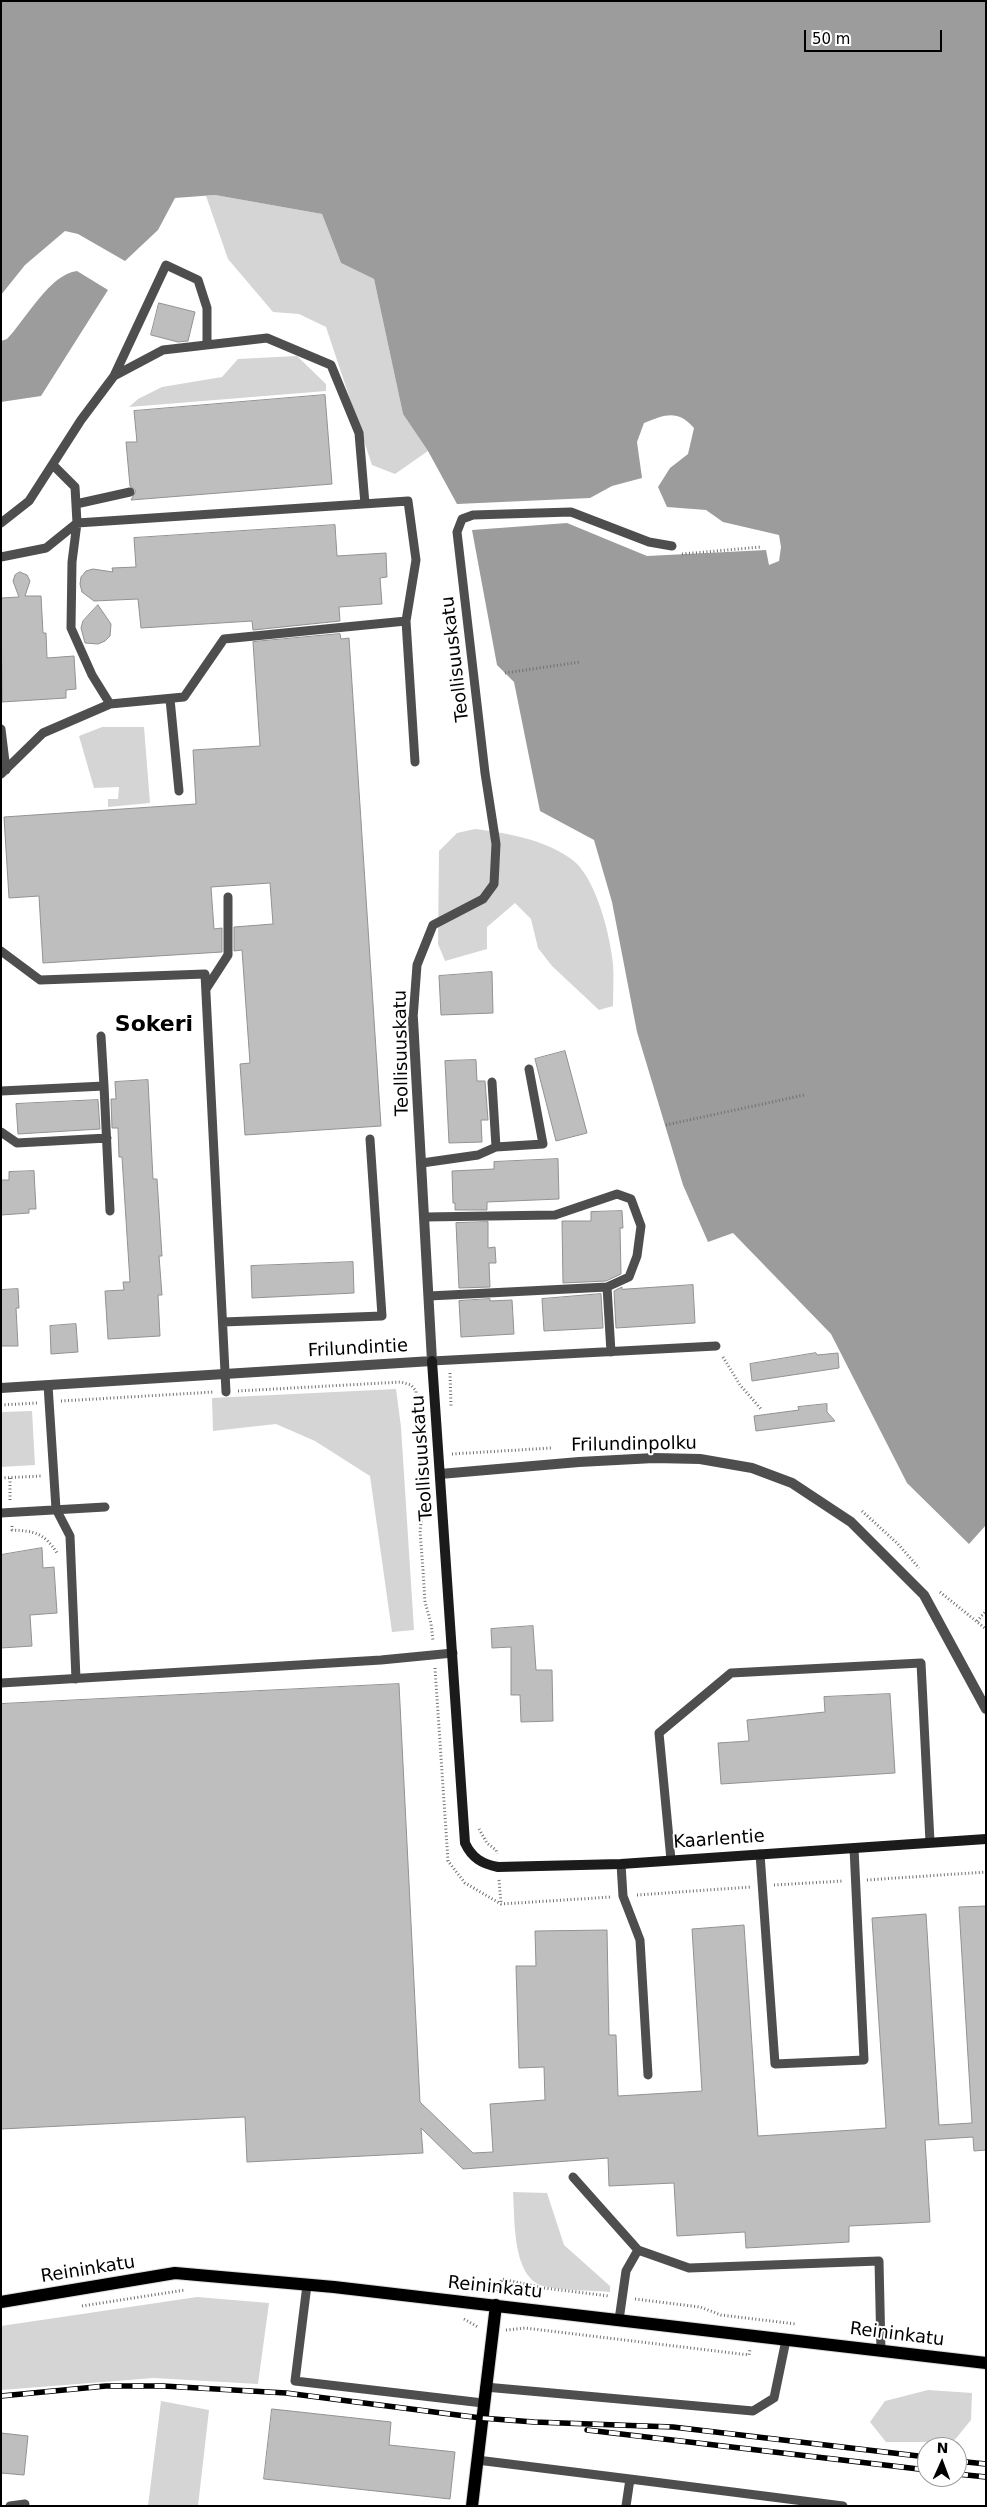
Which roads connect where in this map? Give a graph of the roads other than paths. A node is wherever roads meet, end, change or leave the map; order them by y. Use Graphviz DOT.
graph roads {
  1 [pos="207,345"];
  2 [pos="114,376"];
  3 [pos="53,464"];
  4 [pos="130,492"];
  5 [pos="76,504"];
  6 [pos="365,504"];
  7 [pos="1,523"];
  8 [pos="77,523"];
  9 [pos="672,546"];
  10 [pos="1,557"];
  11 [pos="406,621"];
  12 [pos="170,699"];
  13 [pos="110,704"];
  14 [pos="1,729"];
  15 [pos="415,762"];
  16 [pos="4,772"];
  17 [pos="179,790"];
  18 [pos="228,897"];
  19 [pos="1,951"];
  20 [pos="206,989"];
  21 [pos="413,1019"];
  22 [pos="101,1036"];
  23 [pos="529,1069"];
  24 [pos="492,1082"];
  25 [pos="104,1086"];
  26 [pos="1,1091"];
  27 [pos="1,1132"];
  28 [pos="107,1138"];
  29 [pos="370,1140"];
  30 [pos="496,1147"];
  31 [pos="422,1162"];
  32 [pos="110,1211"];
  33 [pos="425,1216"];
  34 [pos="607,1287"];
  35 [pos="429,1296"];
  36 [pos="223,1322"];
  37 [pos="716,1346"];
  38 [pos="611,1352"];
  39 [pos="432,1361"];
  40 [pos="224,1373"];
  41 [pos="48,1385"];
  42 [pos="1,1388"];
  43 [pos="226,1392"];
  44 [pos="440,1474"];
  45 [pos="105,1507"];
  46 [pos="56,1509"];
  47 [pos="6,1512"];
  48 [pos="453,1654"];
  49 [pos="76,1679"];
  50 [pos="1,1683"];
  51 [pos="986,1709"];
  52 [pos="986,1839"];
  53 [pos="930,1842"];
  54 [pos="465,1843"];
  55 [pos="854,1848"];
  56 [pos="760,1854"];
  57 [pos="671,1860"];
  58 [pos="622,1864"];
  59 [pos="648,2075"];
  60 [pos="573,2177"];
  61 [pos="638,2250"];
  62 [pos="308,2285"];
  63 [pos="1,2302"];
  64 [pos="496,2305"];
  65 [pos="619,2320"];
  66 [pos="786,2340"];
  67 [pos="881,2351"];
  68 [pos="986,2363"];
  69 [pos="485,2387"];
  70 [pos="483,2403"];
  71 [pos="477,2460"];
  72 [pos="630,2479"];
  73 [pos="24,2504"];
  74 [pos="10,2506"];
  75 [pos="472,2506"];
  76 [pos="626,2506"];
  77 [pos="843,2506"];
  1 -- 2 [label="lane"];
  1 -- 2 [label="lane"];
  1 -- 6 [label="lane"];
  2 -- 3 [label="lane"];
  3 -- 5 [label="lane"];
  3 -- 7 [label="lane"];
  4 -- 5 [label="lane"];
  5 -- 8 [label="lane"];
  6 -- 8 [label="lane"];
  6 -- 11 [label="lane"];
  8 -- 10 [label="lane"];
  8 -- 13 [label="lane"];
  9 -- 21 [label="lane, Teollisuuskatu"];
  11 -- 12 [label="lane"];
  11 -- 15 [label="lane"];
  12 -- 13 [label="lane"];
  12 -- 17 [label="lane"];
  13 -- 16 [label="lane"];
  14 -- 16 [label="lane"];
  18 -- 20 [label="lane"];
  19 -- 20 [label="lane"];
  20 -- 36 [label="lane"];
  21 -- 31 [label="street, Teollisuuskatu"];
  22 -- 25 [label="lane"];
  23 -- 30 [label="lane"];
  24 -- 30 [label="lane"];
  25 -- 26 [label="lane"];
  25 -- 28 [label="lane"];
  27 -- 28 [label="lane"];
  28 -- 32 [label="lane"];
  29 -- 36 [label="lane"];
  30 -- 31 [label="lane"];
  31 -- 33 [label="street, Teollisuuskatu"];
  33 -- 34 [label="lane"];
  33 -- 35 [label="street, Teollisuuskatu"];
  34 -- 35 [label="lane"];
  34 -- 38 [label="lane"];
  35 -- 39 [label="street, Teollisuuskatu"];
  36 -- 40 [label="lane"];
  37 -- 38 [label="lane, Frilundintie"];
  38 -- 39 [label="lane, Frilundintie"];
  39 -- 40 [label="street, Frilundintie"];
  39 -- 44 [label="street, Teollisuuskatu"];
  40 -- 41 [label="street, Frilundintie"];
  40 -- 43 [label="lane"];
  41 -- 42 [label="street, Frilundintie"];
  41 -- 46 [label="lane"];
  44 -- 48 [label="street, Teollisuuskatu"];
  44 -- 51 [label="street, Frilundinpolku"];
  45 -- 46 [label="lane"];
  46 -- 47 [label="lane"];
  46 -- 49 [label="lane"];
  48 -- 49 [label="lane"];
  48 -- 54 [label="street, Teollisuuskatu"];
  49 -- 50 [label="lane"];
  52 -- 53 [label="street, Kaarlentie"];
  53 -- 55 [label="street, Kaarlentie"];
  53 -- 57 [label="lane"];
  54 -- 58 [label="street, Kaarlentie"];
  55 -- 56 [label="street, Kaarlentie"];
  55 -- 56 [label="lane"];
  56 -- 57 [label="street, Kaarlentie"];
  57 -- 58 [label="street, Kaarlentie"];
  58 -- 59 [label="lane"];
  60 -- 61 [label="lane"];
  61 -- 65 [label="lane"];
  61 -- 67 [label="lane"];
  62 -- 63 [label="main road, Reininkatu"];
  62 -- 64 [label="main road, Reininkatu"];
  62 -- 70 [label="lane"];
  64 -- 65 [label="main road, Reininkatu"];
  64 -- 69 [label="main road"];
  65 -- 66 [label="main road, Reininkatu"];
  66 -- 67 [label="main road, Reininkatu"];
  66 -- 69 [label="lane"];
  67 -- 68 [label="main road, Reininkatu"];
  69 -- 70 [label="main road"];
  70 -- 71 [label="main road"];
  71 -- 72 [label="lane"];
  71 -- 75 [label="main road"];
  72 -- 76 [label="lane"];
  72 -- 77 [label="lane"];
  73 -- 74 [label="lane"];
}
